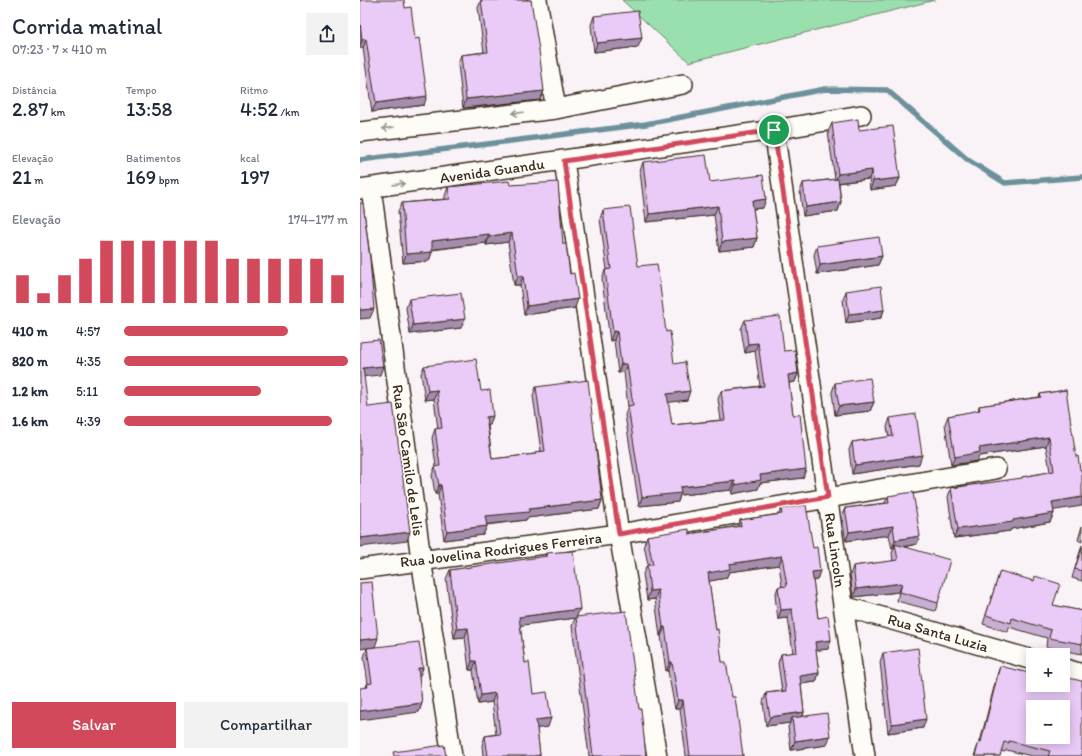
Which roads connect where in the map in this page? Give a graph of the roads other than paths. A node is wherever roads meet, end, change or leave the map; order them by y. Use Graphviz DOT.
graph roads {
  1 [pos="538,0"];
  2 [pos="683,84"];
  3 [pos="556,109"];
  4 [pos="861,114"];
  5 [pos="774,130"];
  6 [pos="360,132"];
  7 [pos="564,161"];
  8 [pos="366,188"];
  9 [pos="996,469"];
  10 [pos="828,497"];
  11 [pos="619,534"];
  12 [pos="421,559"];
  13 [pos="360,569"];
  14 [pos="843,606"];
  15 [pos="1026,658"];
  16 [pos="1070,670"];
  17 [pos="1082,674"];
  18 [pos="452,756"];
  19 [pos="657,756"];
  20 [pos="865,756"];
  1 -- 3 [label="street"];
  2 -- 3 [label="street"];
  3 -- 6 [label="street, one-way"];
  4 -- 5 [label="street, Avenida Guandu"];
  5 -- 7 [label="street, Avenida Guandu"];
  5 -- 10 [label="street, Rua Lincoln"];
  8 -- 7 [label="street, Avenida Guandu, one-way"];
  7 -- 11 [label="street"];
  8 -- 12 [label="street, Rua São Camilo de Lelis"];
  9 -- 10 [label="street, Rua Jovelina Rodrigues Ferreira"];
  10 -- 11 [label="street, Rua Jovelina Rodrigues Ferreira"];
  10 -- 14 [label="street, Rua Lincoln"];
  11 -- 12 [label="street, Rua Jovelina Rodrigues Ferreira"];
  11 -- 19 [label="street"];
  12 -- 13 [label="street, Rua Jovelina Rodrigues Ferreira"];
  12 -- 18 [label="street, Rua São Camilo de Lelis"];
  14 -- 15 [label="street, Rua Santa Luzia"];
  14 -- 20 [label="street, Rua Lincoln"];
  16 -- 17 [label="street"];
}
